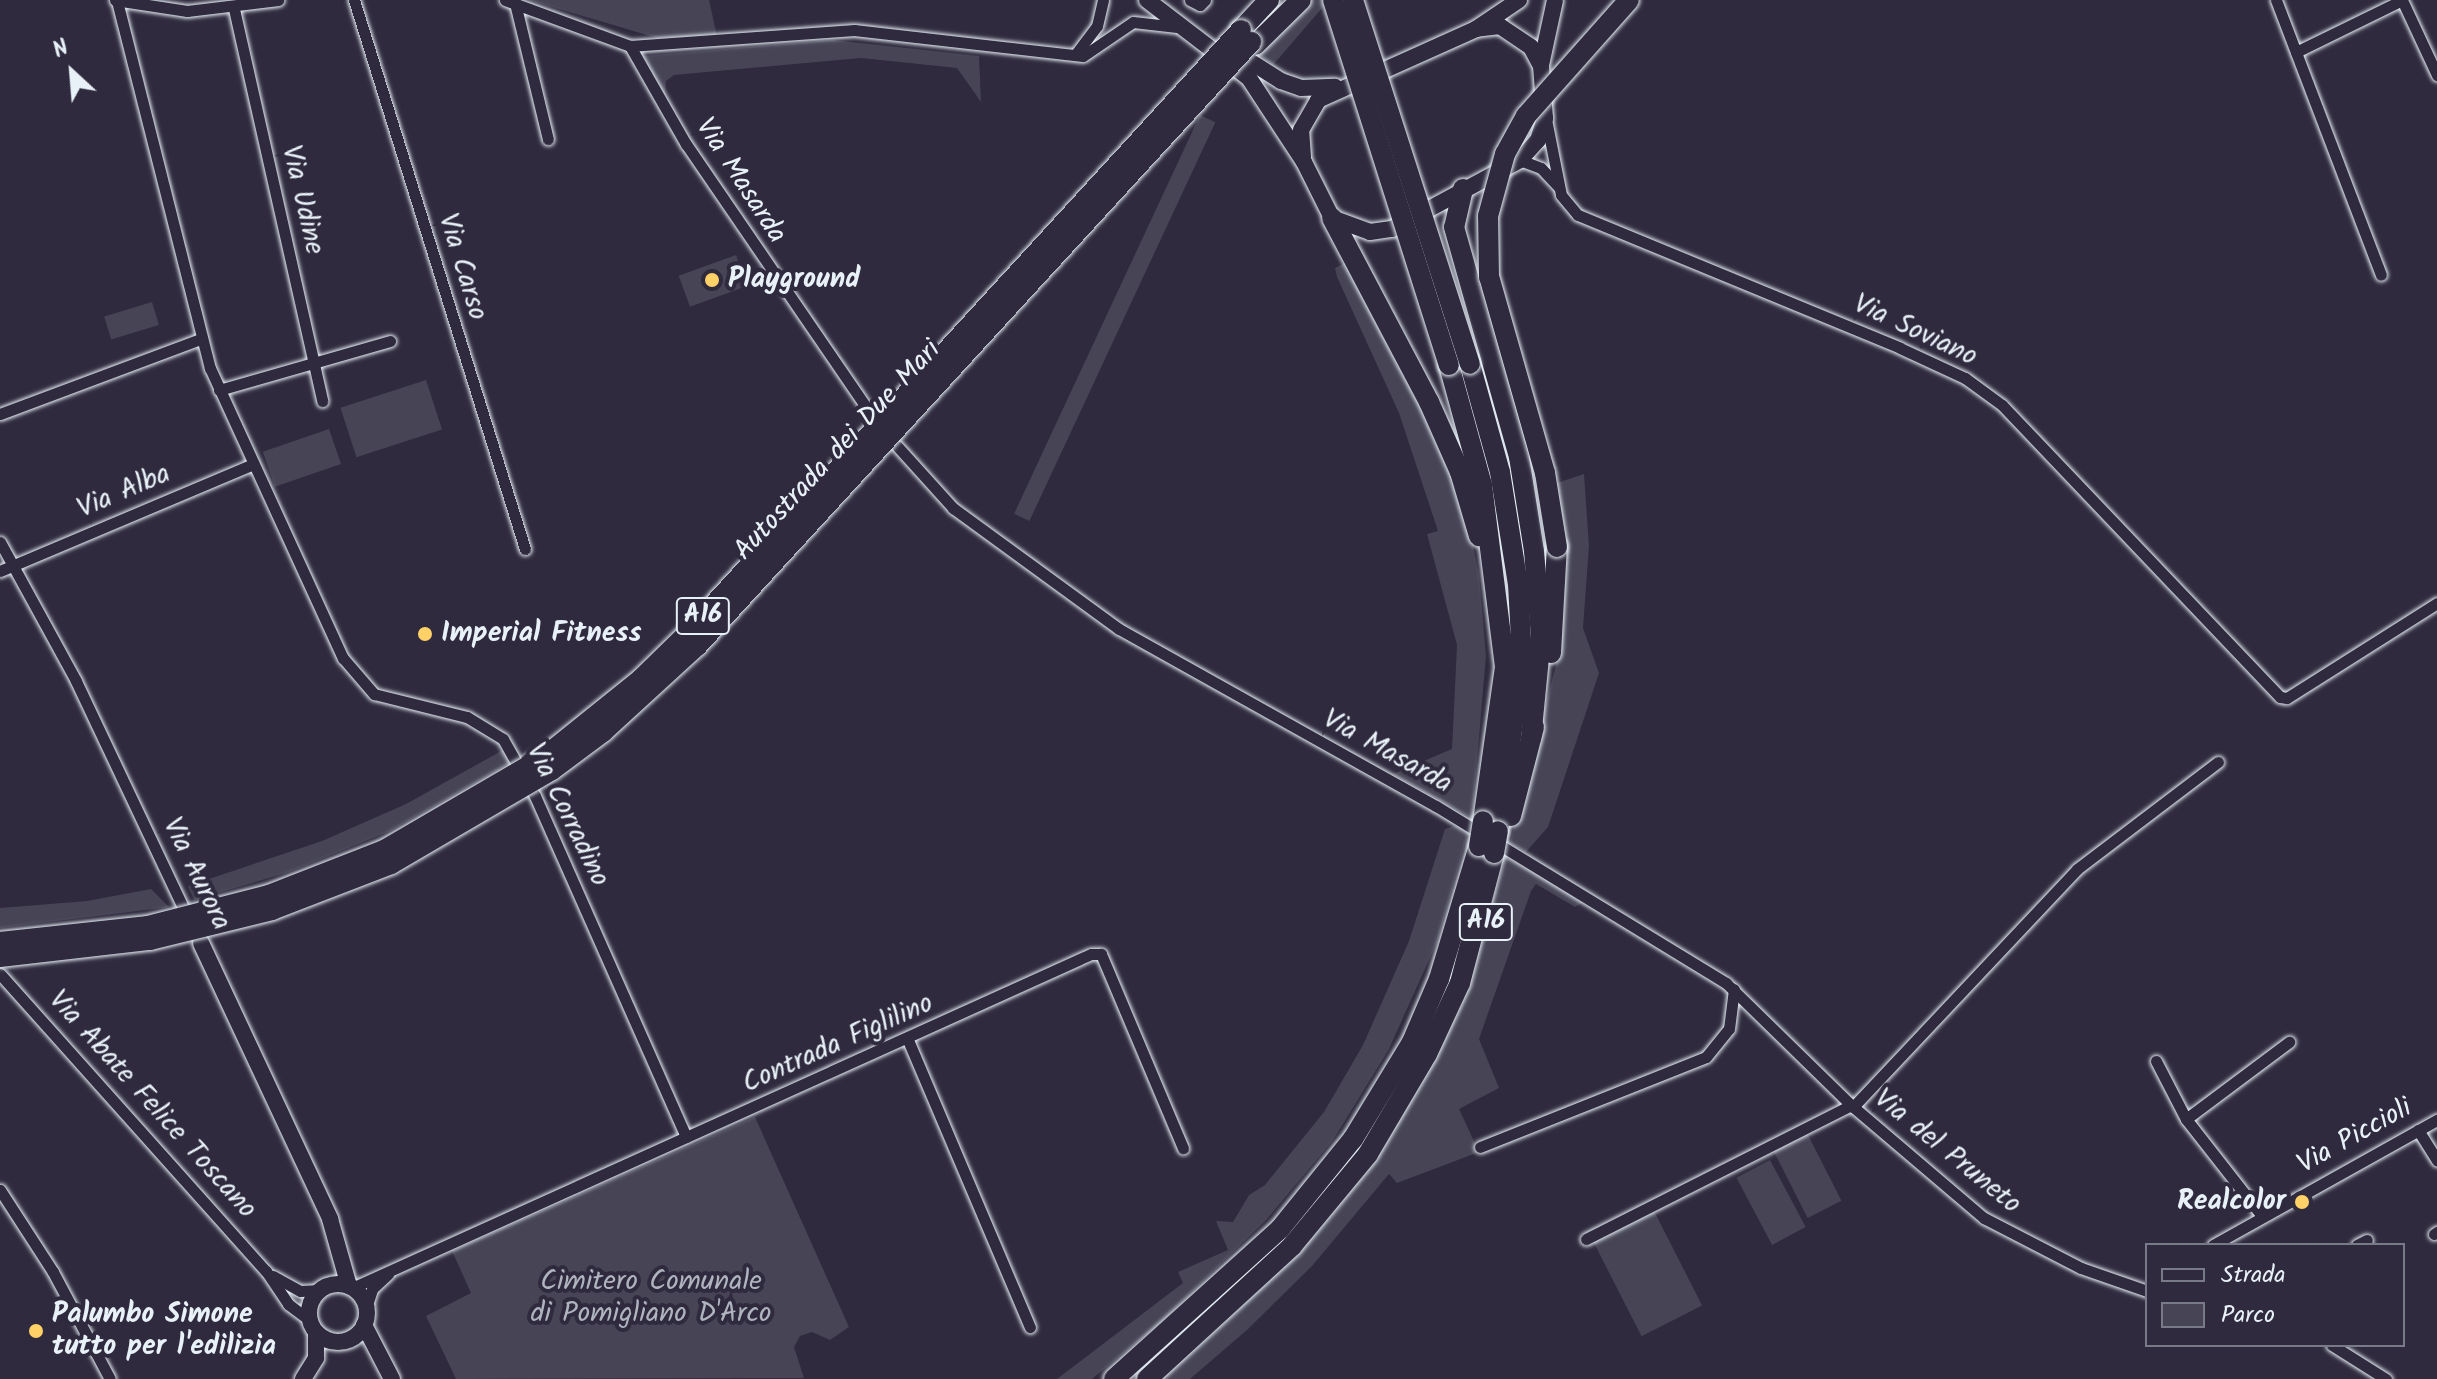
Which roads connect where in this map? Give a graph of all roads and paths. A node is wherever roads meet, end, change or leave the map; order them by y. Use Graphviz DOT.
graph roads {
  1 [pos="116,0"];
  2 [pos="278,0"];
  3 [pos="354,0"];
  4 [pos="1103,0"];
  5 [pos="1147,0"];
  6 [pos="1163,0"];
  7 [pos="1261,0"];
  8 [pos="1269,0"];
  9 [pos="1290,0"];
  10 [pos="1301,0"];
  11 [pos="1333,0"];
  12 [pos="1353,0"];
  13 [pos="1519,0"];
  14 [pos="1555,0"];
  15 [pos="1629,0"];
  16 [pos="2276,0"];
  17 [pos="2402,0"];
  18 [pos="510,2"];
  19 [pos="174,4"];
  20 [pos="234,9"];
  21 [pos="1476,29"];
  22 [pos="1185,30"];
  23 [pos="1246,36"];
  24 [pos="630,46"];
  25 [pos="2296,52"];
  26 [pos="1075,55"];
  27 [pos="1541,66"];
  28 [pos="2437,75"];
  29 [pos="1344,86"];
  30 [pos="1545,118"];
  31 [pos="548,139"];
  32 [pos="1520,160"];
  33 [pos="1304,162"];
  34 [pos="1559,187"];
  35 [pos="1463,189"];
  36 [pos="1332,218"];
  37 [pos="2381,275"];
  38 [pos="201,339"];
  39 [pos="390,341"];
  40 [pos="315,362"];
  41 [pos="1460,364"];
  42 [pos="219,390"];
  43 [pos="322,401"];
  44 [pos="0,414"];
  45 [pos="872,416"];
  46 [pos="897,446"];
  47 [pos="253,464"];
  48 [pos="0,542"];
  49 [pos="525,549"];
  50 [pos="12,564"];
  51 [pos="0,571"];
  52 [pos="1499,602"];
  53 [pos="2437,603"];
  54 [pos="1531,739"];
  55 [pos="2218,762"];
  56 [pos="1493,841"];
  57 [pos="0,942"];
  58 [pos="201,943"];
  59 [pos="0,957"];
  60 [pos="0,974"];
  61 [pos="1734,989"];
  62 [pos="908,1040"];
  63 [pos="2289,1042"];
  64 [pos="2156,1061"];
  65 [pos="1852,1106"];
  66 [pos="2186,1119"];
  67 [pos="2437,1120"];
  68 [pos="2418,1130"];
  69 [pos="686,1137"];
  70 [pos="1480,1147"];
  71 [pos="1183,1148"];
  72 [pos="2437,1160"];
  73 [pos="0,1190"];
  74 [pos="2262,1216"];
  75 [pos="333,1234"];
  76 [pos="1586,1239"];
  77 [pos="2216,1243"];
  78 [pos="401,1263"];
  79 [pos="340,1264"];
  80 [pos="266,1271"];
  81 [pos="372,1277"];
  82 [pos="351,1287"];
  83 [pos="324,1288"];
  84 [pos="2145,1290"];
  85 [pos="365,1317"];
  86 [pos="313,1326"];
  87 [pos="1030,1327"];
  88 [pos="342,1341"];
  89 [pos="2335,1347"];
  90 [pos="110,1379"];
  91 [pos="305,1379"];
  92 [pos="392,1379"];
  93 [pos="1114,1379"];
  94 [pos="1147,1379"];
  95 [pos="2386,1379"];
  1 -- 19 [label="street"];
  1 -- 38 [label="street, Via Corradino"];
  2 -- 20 [label="street"];
  3 -- 49 [label="street, Via Carso"];
  4 -- 26 [label="street"];
  5 -- 22 [label="street"];
  6 -- 29 [label="street"];
  7 -- 23 [label="highway"];
  8 -- 23 [label="highway, Autostrada dei Due Mari / A16"];
  9 -- 23 [label="highway, Autostrada dei Due Mari / A16"];
  10 -- 23 [label="highway"];
  11 -- 41 [label="highway, bridge"];
  12 -- 41 [label="highway, bridge"];
  13 -- 21 [label="street"];
  14 -- 27 [label="street"];
  15 -- 54 [label="highway, bridge"];
  16 -- 25 [label="street"];
  17 -- 25 [label="street"];
  17 -- 28 [label="street"];
  18 -- 24 [label="street"];
  18 -- 31 [label="street"];
  19 -- 20 [label="street"];
  20 -- 40 [label="street, Via Udine"];
  21 -- 27 [label="street"];
  21 -- 29 [label="street"];
  22 -- 26 [label="street"];
  22 -- 33 [label="street"];
  23 -- 57 [label="highway, Autostrada dei Due Mari / A16, bridge"];
  23 -- 59 [label="highway, Autostrada dei Due Mari / A16, bridge"];
  24 -- 26 [label="street"];
  24 -- 45 [label="street, Via Masarda"];
  25 -- 37 [label="street"];
  27 -- 30 [label="street"];
  29 -- 33 [label="street"];
  30 -- 32 [label="street"];
  30 -- 34 [label="street"];
  32 -- 34 [label="street"];
  32 -- 35 [label="street"];
  33 -- 36 [label="street"];
  34 -- 53 [label="street, Via Soviano"];
  35 -- 36 [label="street"];
  35 -- 54 [label="highway"];
  36 -- 52 [label="highway"];
  38 -- 42 [label="street, Via Corradino"];
  38 -- 44 [label="street"];
  39 -- 40 [label="street"];
  40 -- 42 [label="street"];
  40 -- 43 [label="street, Via Udine"];
  41 -- 52 [label="highway"];
  41 -- 56 [label="highway"];
  42 -- 47 [label="street, Via Corradino"];
  46 -- 61 [label="street, Via Masarda"];
  47 -- 50 [label="street, Via Alba"];
  47 -- 69 [label="street, Via Corradino"];
  48 -- 50 [label="street, Via Aurora"];
  50 -- 51 [label="street, Via Alba"];
  50 -- 58 [label="street, Via Aurora"];
  52 -- 56 [label="highway"];
  54 -- 56 [label="highway, A16"];
  55 -- 65 [label="street"];
  56 -- 93 [label="highway"];
  56 -- 94 [label="highway, A16"];
  58 -- 75 [label="street, Via Aurora"];
  60 -- 80 [label="street, Via Abate Felice Toscano"];
  61 -- 65 [label="street, Via Masarda"];
  61 -- 70 [label="street"];
  62 -- 69 [label="street, Contrada Figlilino"];
  62 -- 71 [label="street, Contrada Figlilino"];
  62 -- 87 [label="street"];
  63 -- 66 [label="street"];
  64 -- 66 [label="street"];
  65 -- 76 [label="street"];
  65 -- 84 [label="street, Via del Pruneto"];
  66 -- 74 [label="street"];
  67 -- 68 [label="street, Via Piccioli"];
  68 -- 72 [label="street"];
  68 -- 74 [label="street, Via Piccioli"];
  69 -- 78 [label="street, Contrada Figlilino"];
  73 -- 90 [label="street"];
  74 -- 77 [label="street, Via Piccioli"];
  75 -- 79 [label="street, Via Aurora"];
  75 -- 83 [label="street, Via Aurora"];
  78 -- 81 [label="street, Contrada Figlilino"];
  78 -- 85 [label="street, Contrada Figlilino"];
  79 -- 81 [label="street"];
  79 -- 82 [label="street, Via Aurora"];
  80 -- 83 [label="street, Via Abate Felice Toscano"];
  80 -- 86 [label="street, Via Abate Felice Toscano"];
  81 -- 82 [label="street, Contrada Figlilino"];
  82 -- 83 [label="street"];
  82 -- 85 [label="street"];
  83 -- 86 [label="street"];
  85 -- 88 [label="street"];
  85 -- 92 [label="street"];
  86 -- 88 [label="street"];
  86 -- 91 [label="street"];
  88 -- 91 [label="street"];
  88 -- 92 [label="street"];
  89 -- 95 [label="street"];
}
